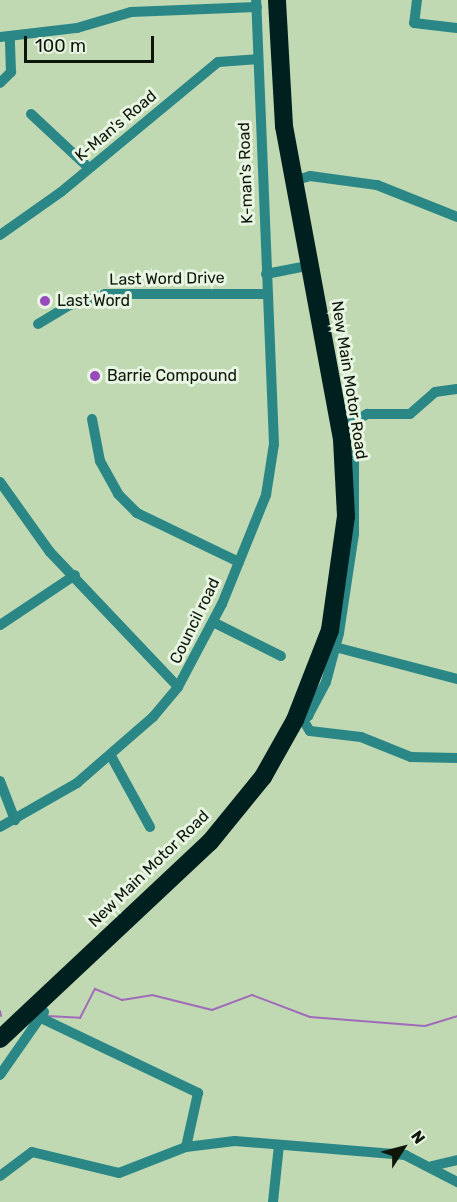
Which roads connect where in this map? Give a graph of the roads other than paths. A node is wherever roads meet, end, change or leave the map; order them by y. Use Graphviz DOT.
graph roads {
  1 [pos="278,0"];
  2 [pos="417,0"];
  3 [pos="261,2"];
  4 [pos="457,28"];
  5 [pos="5,36"];
  6 [pos="258,58"];
  7 [pos="0,83"];
  8 [pos="31,114"];
  9 [pos="89,168"];
  10 [pos="293,181"];
  11 [pos="457,217"];
  12 [pos="0,235"];
  13 [pos="303,267"];
  14 [pos="266,274"];
  15 [pos="267,294"];
  16 [pos="38,324"];
  17 [pos="269,345"];
  18 [pos="457,389"];
  19 [pos="92,419"];
  20 [pos="343,440"];
  21 [pos="0,482"];
  22 [pos="239,562"];
  23 [pos="75,575"];
  24 [pos="213,622"];
  25 [pos="0,626"];
  26 [pos="335,646"];
  27 [pos="281,656"];
  28 [pos="457,679"];
  29 [pos="178,687"];
  30 [pos="299,720"];
  31 [pos="111,756"];
  32 [pos="457,758"];
  33 [pos="0,781"];
  34 [pos="15,820"];
  35 [pos="0,827"];
  36 [pos="150,827"];
  37 [pos="39,999"];
  38 [pos="43,1018"];
  39 [pos="0,1028"];
  40 [pos="0,1039"];
  41 [pos="0,1075"];
  42 [pos="279,1145"];
  43 [pos="186,1147"];
  44 [pos="457,1160"];
  45 [pos="432,1166"];
  46 [pos="0,1176"];
  47 [pos="457,1182"];
  48 [pos="273,1202"];
  1 -- 10 [label="highway, New Main Motor Road"];
  2 -- 4 [label="street"];
  3 -- 5 [label="street"];
  3 -- 6 [label="street, K-man's Road"];
  3 -- 13 [label="highway, New Main Motor Road"];
  5 -- 7 [label="street"];
  6 -- 9 [label="street, K-Man's Road"];
  6 -- 14 [label="street, K-man's Road"];
  8 -- 9 [label="street"];
  9 -- 12 [label="street, K-Man's Road"];
  10 -- 11 [label="street"];
  10 -- 20 [label="highway, New Main Motor Road"];
  13 -- 14 [label="street"];
  13 -- 39 [label="highway, New Main Motor Road"];
  14 -- 15 [label="street, K-man's Road"];
  15 -- 16 [label="street, Last Word Drive"];
  15 -- 17 [label="street, K-man's Road"];
  17 -- 22 [label="street, Council road"];
  18 -- 20 [label="street"];
  19 -- 22 [label="street"];
  20 -- 26 [label="street"];
  20 -- 30 [label="highway, New Main Motor Road"];
  21 -- 23 [label="street"];
  22 -- 24 [label="street, Council road"];
  23 -- 25 [label="street"];
  23 -- 29 [label="street"];
  24 -- 27 [label="street"];
  24 -- 29 [label="street, Council road"];
  26 -- 28 [label="street"];
  26 -- 30 [label="street"];
  29 -- 31 [label="street, Council road"];
  30 -- 32 [label="street"];
  30 -- 37 [label="highway, New Main Motor Road"];
  31 -- 34 [label="street, Council road"];
  31 -- 36 [label="street"];
  33 -- 34 [label="street"];
  34 -- 35 [label="street, Council road"];
  37 -- 38 [label="street"];
  37 -- 40 [label="highway, New Main Motor Road"];
  38 -- 41 [label="street"];
  38 -- 43 [label="street"];
  42 -- 43 [label="street"];
  42 -- 45 [label="street"];
  42 -- 48 [label="street"];
  43 -- 46 [label="street"];
  44 -- 45 [label="street"];
  45 -- 47 [label="street"];
}
